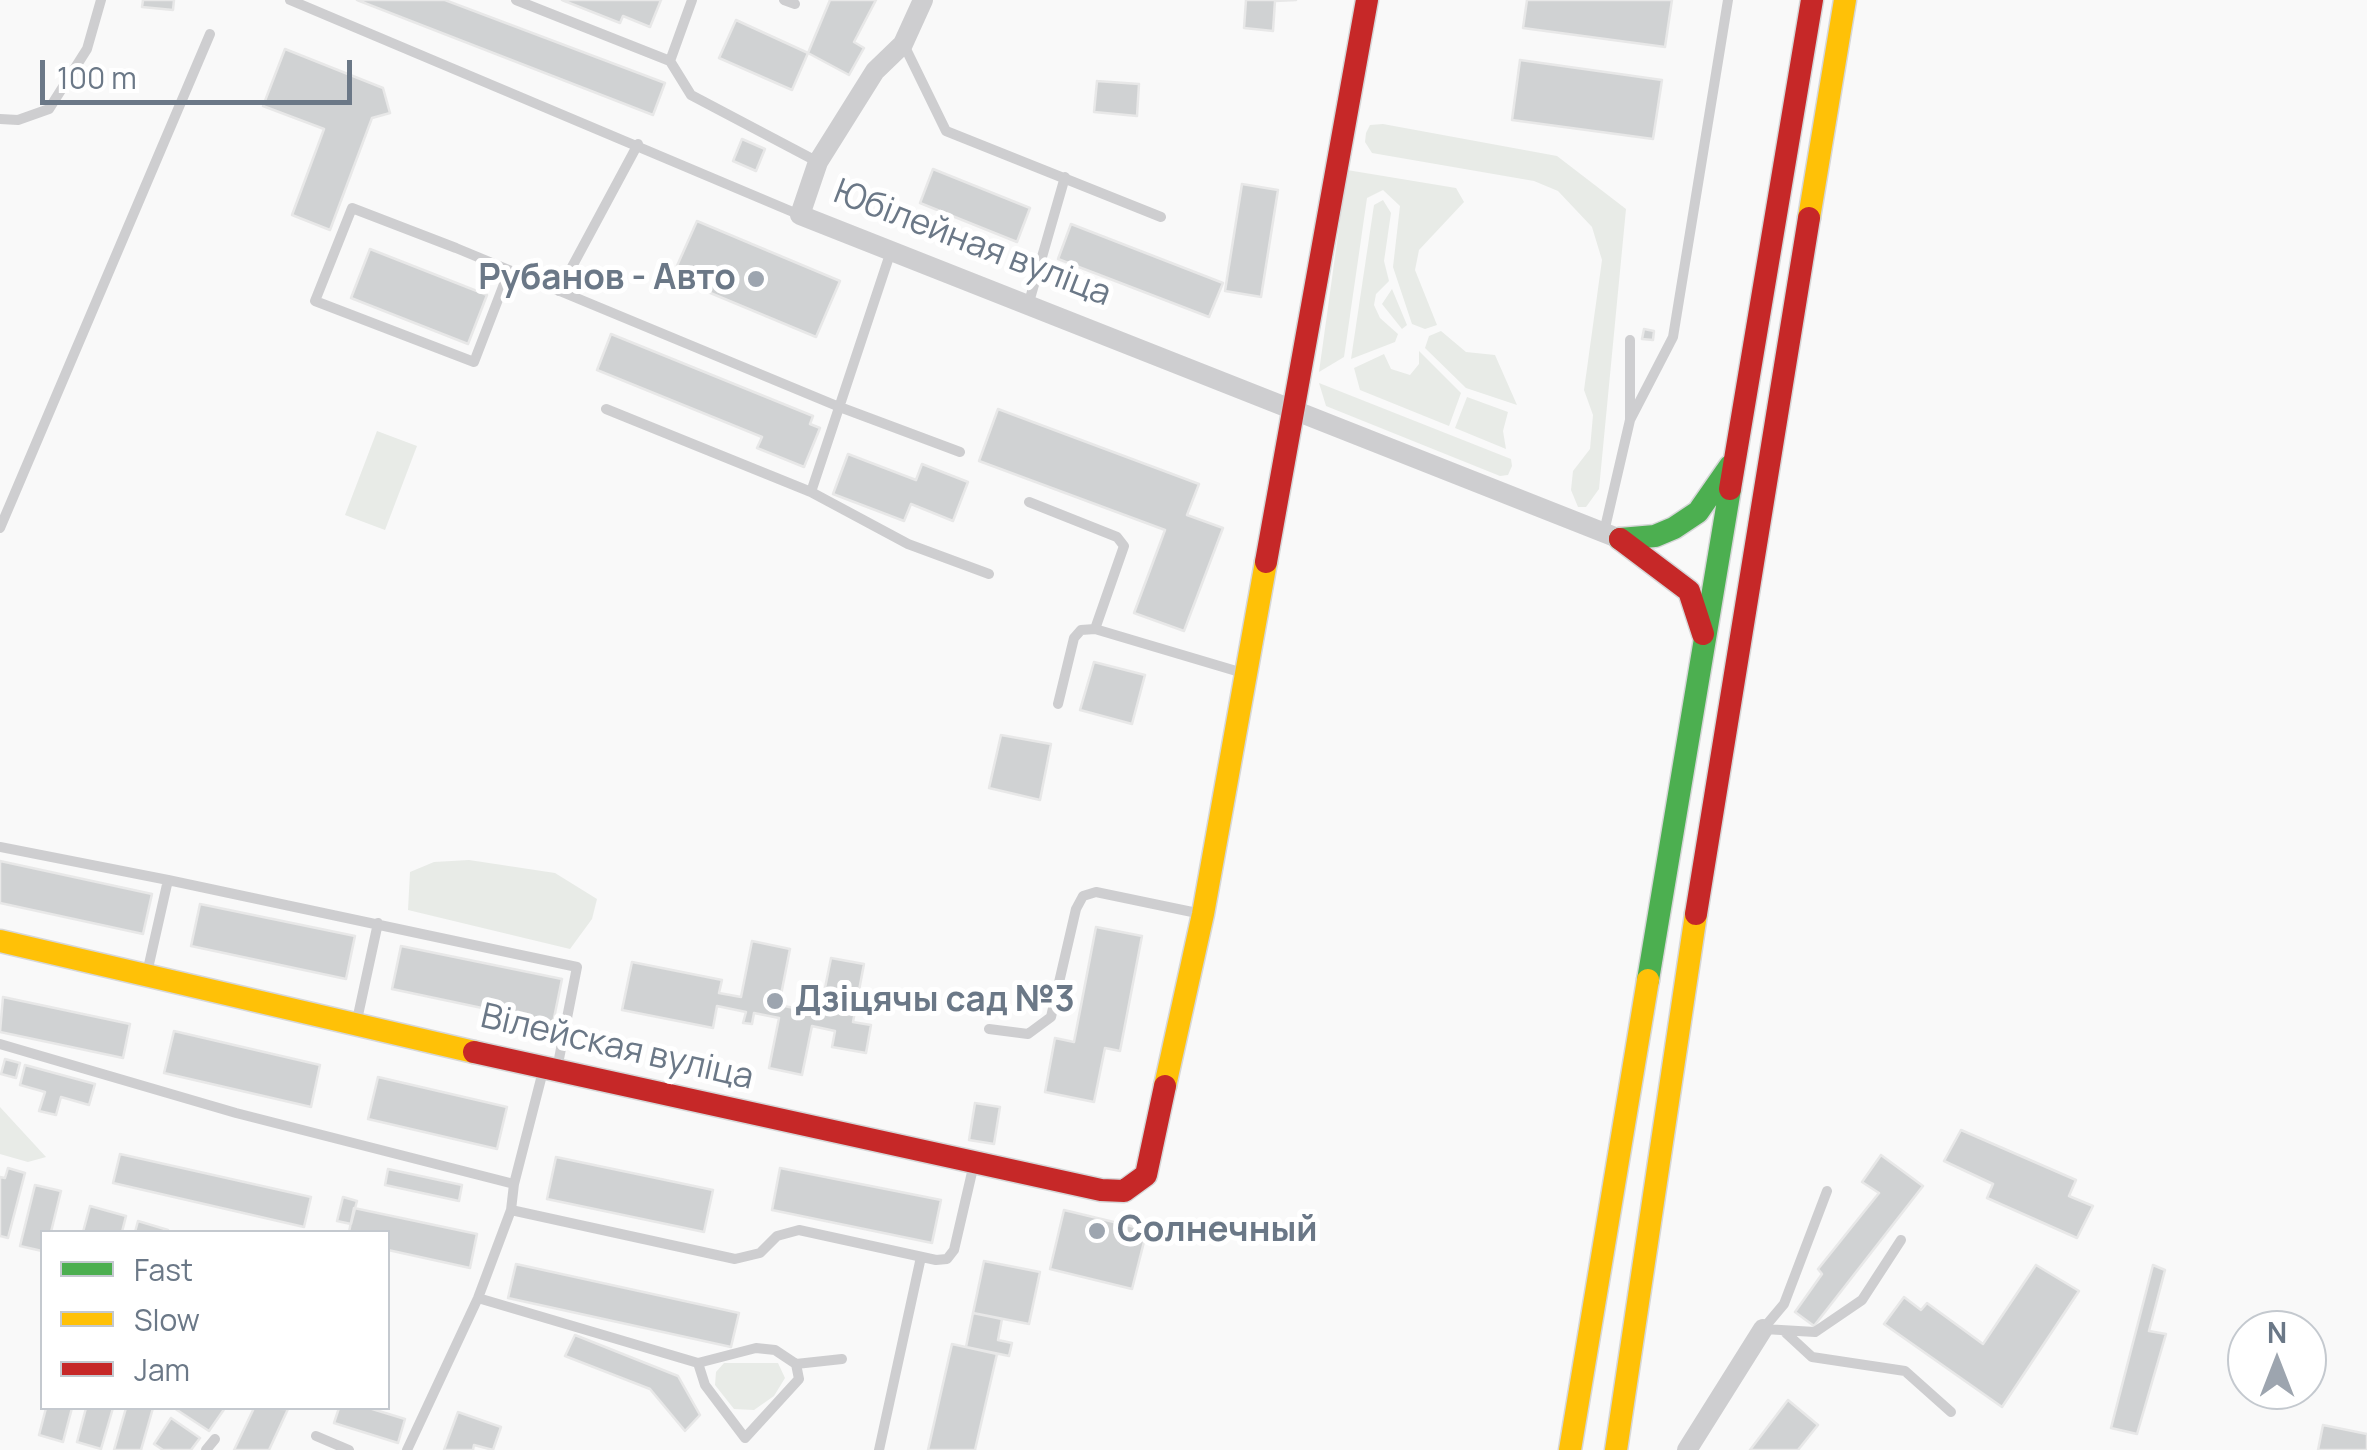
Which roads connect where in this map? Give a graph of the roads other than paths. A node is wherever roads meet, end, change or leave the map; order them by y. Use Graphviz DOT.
graph roads {
  1 [pos="100,0"];
  2 [pos="290,0"];
  3 [pos="516,0"];
  4 [pos="692,0"];
  5 [pos="923,0"];
  6 [pos="1367,0"];
  7 [pos="1728,0"];
  8 [pos="1812,0"];
  9 [pos="1845,0"];
  10 [pos="210,34"];
  11 [pos="903,44"];
  12 [pos="670,61"];
  13 [pos="0,119"];
  14 [pos="638,144"];
  15 [pos="818,162"];
  16 [pos="1064,177"];
  17 [pos="800,215"];
  18 [pos="1161,217"];
  19 [pos="891,251"];
  20 [pos="509,271"];
  21 [pos="559,290"];
  22 [pos="1029,302"];
  23 [pos="1630,340"];
  24 [pos="836,406"];
  25 [pos="1296,408"];
  26 [pos="606,409"];
  27 [pos="1630,420"];
  28 [pos="960,452"];
  29 [pos="1737,455"];
  30 [pos="811,492"];
  31 [pos="1030,502"];
  32 [pos="0,528"];
  33 [pos="1612,535"];
  34 [pos="990,574"];
  35 [pos="1095,629"];
  36 [pos="1705,643"];
  37 [pos="1248,675"];
  38 [pos="1058,704"];
  39 [pos="0,847"];
  40 [pos="168,880"];
  41 [pos="1203,914"];
  42 [pos="378,923"];
  43 [pos="0,941"];
  44 [pos="146,974"];
  45 [pos="356,1020"];
  46 [pos="989,1029"];
  47 [pos="0,1044"];
  48 [pos="550,1070"];
  49 [pos="974,1164"];
  50 [pos="514,1184"];
  51 [pos="1827,1191"];
  52 [pos="512,1210"];
  53 [pos="1901,1240"];
  54 [pos="921,1258"];
  55 [pos="478,1298"];
  56 [pos="1762,1329"];
  57 [pos="1786,1333"];
  58 [pos="842,1359"];
  59 [pos="698,1363"];
  60 [pos="796,1364"];
  61 [pos="1951,1412"];
  62 [pos="316,1436"];
  63 [pos="215,1438"];
  64 [pos="745,1438"];
  65 [pos="206,1450"];
  66 [pos="349,1450"];
  67 [pos="407,1450"];
  68 [pos="741,1450"];
  69 [pos="879,1450"];
  70 [pos="1570,1450"];
  71 [pos="1616,1450"];
  72 [pos="1687,1450"];
  1 -- 13 [label="lane"];
  2 -- 14 [label="lane"];
  3 -- 12 [label="lane"];
  4 -- 12 [label="lane"];
  5 -- 11 [label="street, Юбілейная вуліца"];
  6 -- 25 [label="main road"];
  7 -- 27 [label="lane"];
  8 -- 29 [label="main road"];
  9 -- 71 [label="main road"];
  10 -- 32 [label="lane"];
  11 -- 15 [label="street, Юбілейная вуліца"];
  11 -- 16 [label="lane"];
  12 -- 15 [label="lane"];
  14 -- 17 [label="lane"];
  14 -- 21 [label="lane"];
  15 -- 17 [label="street, Юбілейная вуліца"];
  16 -- 18 [label="lane"];
  16 -- 22 [label="lane"];
  17 -- 19 [label="street, Юбілейная вуліца"];
  19 -- 22 [label="street, Юбілейная вуліца"];
  19 -- 24 [label="lane"];
  20 -- 20 [label="lane"];
  20 -- 21 [label="lane"];
  21 -- 24 [label="lane"];
  22 -- 25 [label="street, Юбілейная вуліца"];
  23 -- 27 [label="lane"];
  24 -- 28 [label="lane"];
  24 -- 30 [label="lane"];
  25 -- 33 [label="street, Юбілейная вуліца"];
  25 -- 37 [label="main road"];
  26 -- 30 [label="lane"];
  27 -- 33 [label="lane"];
  29 -- 33 [label="main road"];
  29 -- 36 [label="main road"];
  30 -- 34 [label="lane"];
  31 -- 35 [label="lane"];
  33 -- 36 [label="main road"];
  35 -- 37 [label="lane"];
  35 -- 38 [label="lane"];
  36 -- 70 [label="main road"];
  37 -- 41 [label="main road"];
  39 -- 40 [label="lane"];
  40 -- 42 [label="lane"];
  40 -- 44 [label="lane"];
  41 -- 46 [label="lane"];
  41 -- 49 [label="main road, Вілейская вуліца"];
  42 -- 45 [label="lane"];
  42 -- 48 [label="lane"];
  43 -- 44 [label="main road, Вілейская вуліца"];
  44 -- 45 [label="main road, Вілейская вуліца"];
  45 -- 48 [label="main road, Вілейская вуліца"];
  47 -- 50 [label="lane"];
  48 -- 49 [label="main road, Вілейская вуліца"];
  48 -- 50 [label="lane"];
  49 -- 54 [label="lane"];
  50 -- 52 [label="lane"];
  51 -- 56 [label="lane"];
  52 -- 54 [label="lane"];
  52 -- 55 [label="lane"];
  53 -- 57 [label="lane"];
  54 -- 69 [label="lane"];
  55 -- 59 [label="lane"];
  55 -- 67 [label="lane"];
  56 -- 57 [label="lane"];
  56 -- 72 [label="street"];
  57 -- 61 [label="lane"];
  58 -- 60 [label="lane"];
  59 -- 60 [label="lane"];
  59 -- 64 [label="lane"];
  60 -- 64 [label="lane"];
  62 -- 66 [label="lane"];
  63 -- 65 [label="lane"];
  64 -- 68 [label="lane"];
}
